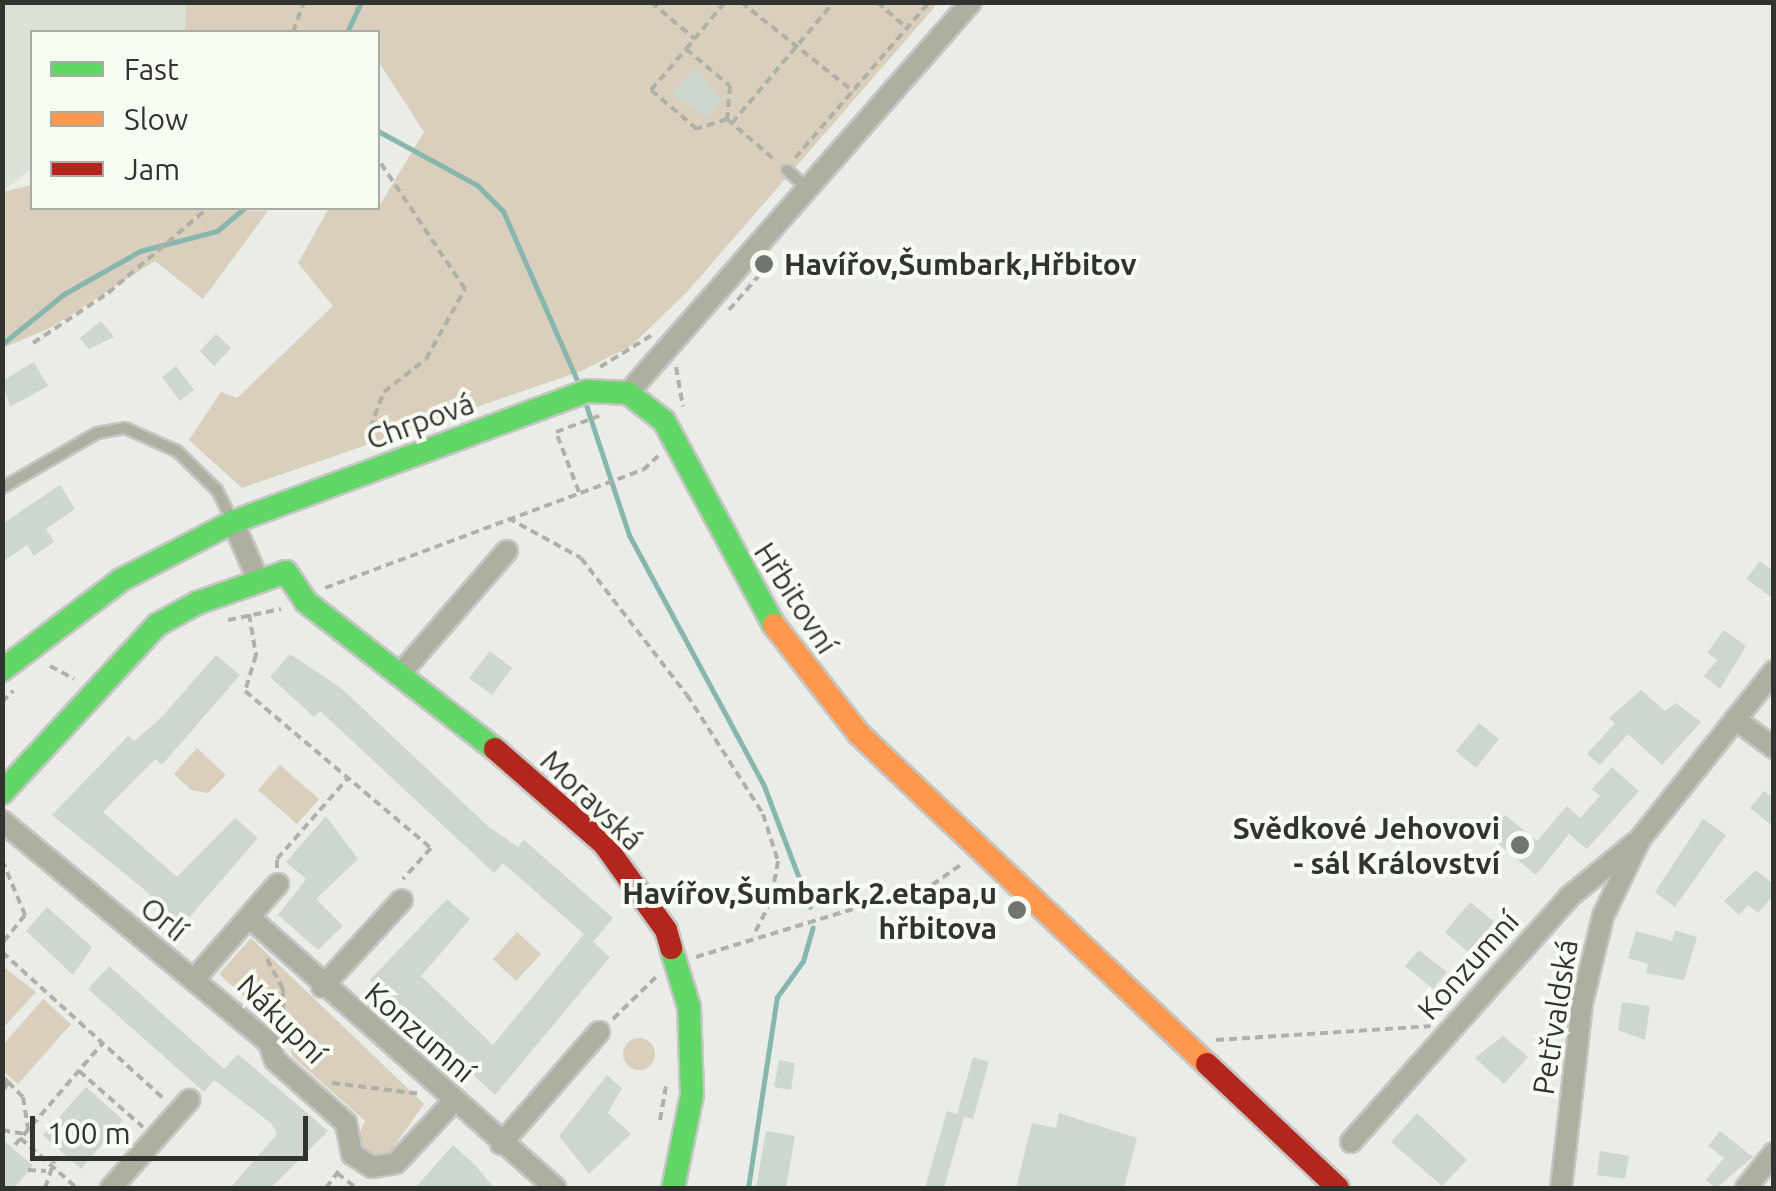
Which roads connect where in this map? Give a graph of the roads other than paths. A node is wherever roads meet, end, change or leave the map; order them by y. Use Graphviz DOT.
graph roads {
  1 [pos="971,2"];
  2 [pos="788,170"];
  3 [pos="809,190"];
  4 [pos="628,393"];
  5 [pos="2,488"];
  6 [pos="234,522"];
  7 [pos="507,551"];
  8 [pos="259,582"];
  9 [pos="2,670"];
  10 [pos="1774,671"];
  11 [pos="400,674"];
  12 [pos="1736,719"];
  13 [pos="1774,748"];
  14 [pos="2,793"];
  15 [pos="2,821"];
  16 [pos="1640,839"];
  17 [pos="278,884"];
  18 [pos="402,900"];
  19 [pos="253,921"];
  20 [pos="196,977"];
  21 [pos="322,988"];
  22 [pos="599,1032"];
  23 [pos="454,1101"];
  24 [pos="183,1106"];
  25 [pos="1350,1142"];
  26 [pos="501,1144"];
  27 [pos="1774,1154"];
  28 [pos="1329,1182"];
  29 [pos="111,1188"];
  30 [pos="555,1188"];
  31 [pos="673,1188"];
  32 [pos="1561,1188"];
  33 [pos="1746,1188"];
  1 -- 3 [label="street"];
  2 -- 3 [label="lane"];
  3 -- 4 [label="street"];
  4 -- 6 [label="street, Chrpová"];
  4 -- 28 [label="street, Hřbitovní"];
  5 -- 6 [label="lane"];
  6 -- 8 [label="street"];
  6 -- 9 [label="street, Chrpová"];
  7 -- 11 [label="street"];
  8 -- 11 [label="street, Moravská"];
  8 -- 14 [label="street"];
  10 -- 12 [label="street, Petřvaldská"];
  11 -- 31 [label="street, Moravská"];
  12 -- 13 [label="street"];
  12 -- 16 [label="street, Petřvaldská"];
  15 -- 20 [label="street, Orlí"];
  16 -- 25 [label="street, Konzumní"];
  16 -- 32 [label="street, Petřvaldská"];
  17 -- 19 [label="street, Orlí"];
  18 -- 21 [label="street"];
  19 -- 20 [label="street, Orlí"];
  19 -- 21 [label="street, Konzumní"];
  20 -- 23 [label="street, Nákupní"];
  21 -- 23 [label="street, Konzumní"];
  22 -- 26 [label="street"];
  23 -- 26 [label="street, Konzumní"];
  24 -- 29 [label="street"];
  26 -- 30 [label="street, Konzumní"];
  27 -- 33 [label="street"];
}
